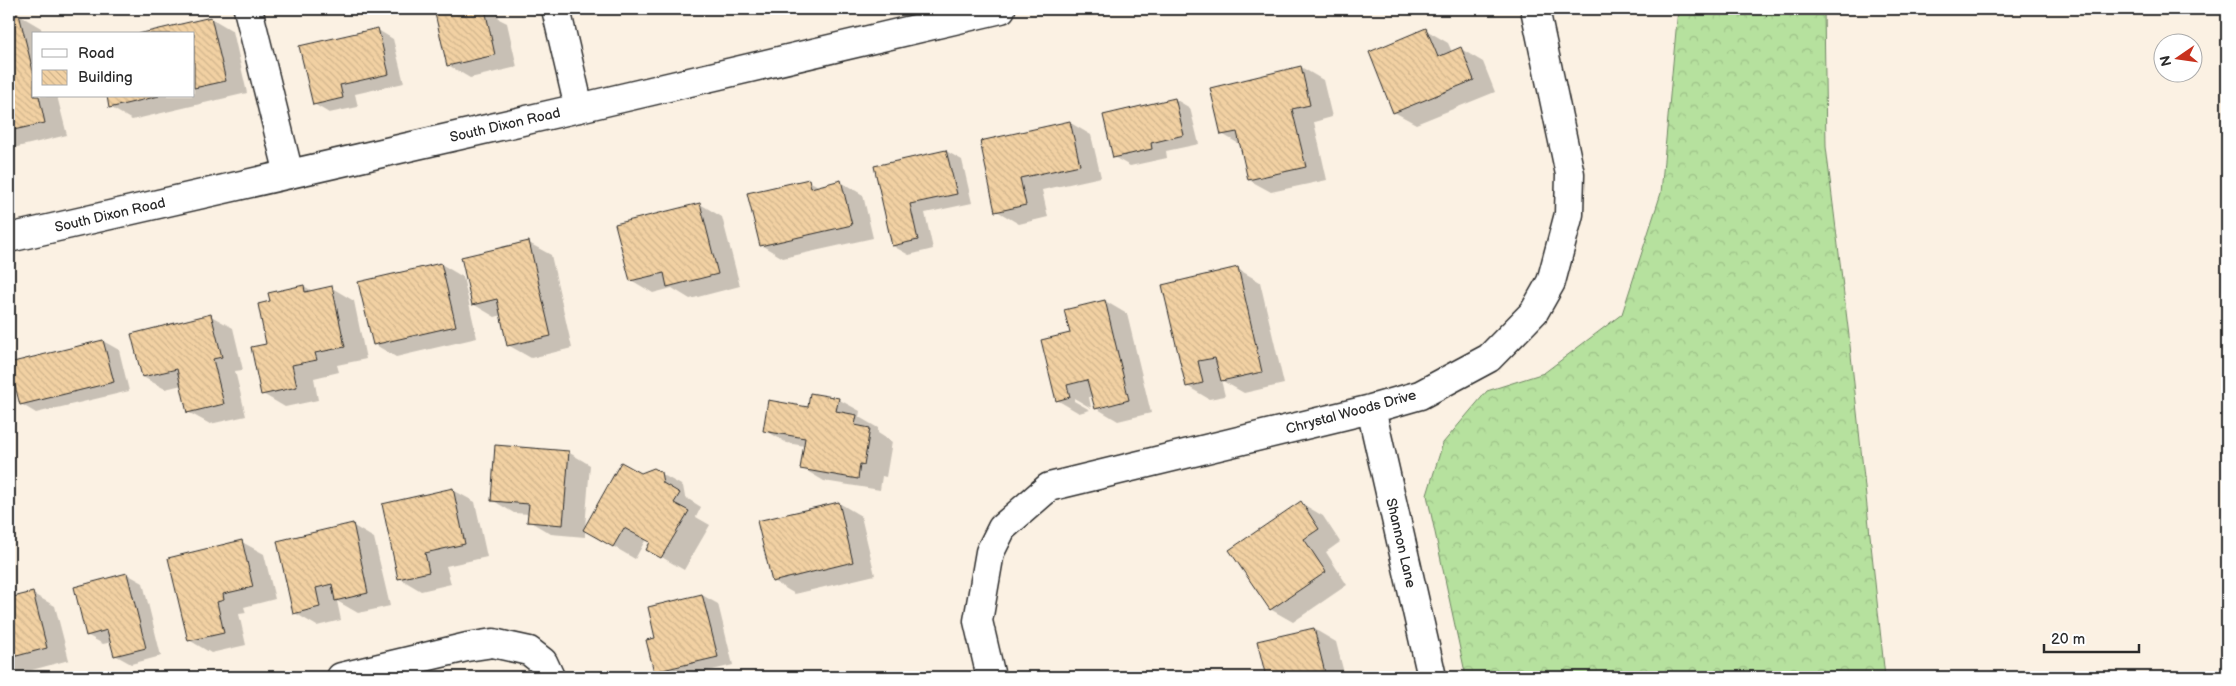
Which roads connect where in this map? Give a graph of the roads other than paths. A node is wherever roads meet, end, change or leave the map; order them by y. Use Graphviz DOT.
graph roads {
  1 [pos="248,9"];
  2 [pos="556,9"];
  3 [pos="1001,9"];
  4 [pos="1535,9"];
  5 [pos="579,108"];
  6 [pos="289,174"];
  7 [pos="9,238"];
  8 [pos="1371,409"];
  9 [pos="341,677"];
  10 [pos="550,677"];
  11 [pos="991,677"];
  12 [pos="1432,677"];
  1 -- 6 [label="street"];
  2 -- 5 [label="street"];
  3 -- 5 [label="street, South Dixon Road"];
  4 -- 8 [label="street, Chrystal Woods Drive"];
  5 -- 6 [label="street, South Dixon Road"];
  6 -- 7 [label="street, South Dixon Road"];
  8 -- 11 [label="street, Chrystal Woods Drive"];
  8 -- 12 [label="street, Shannon Lane"];
  9 -- 10 [label="street"];
}
